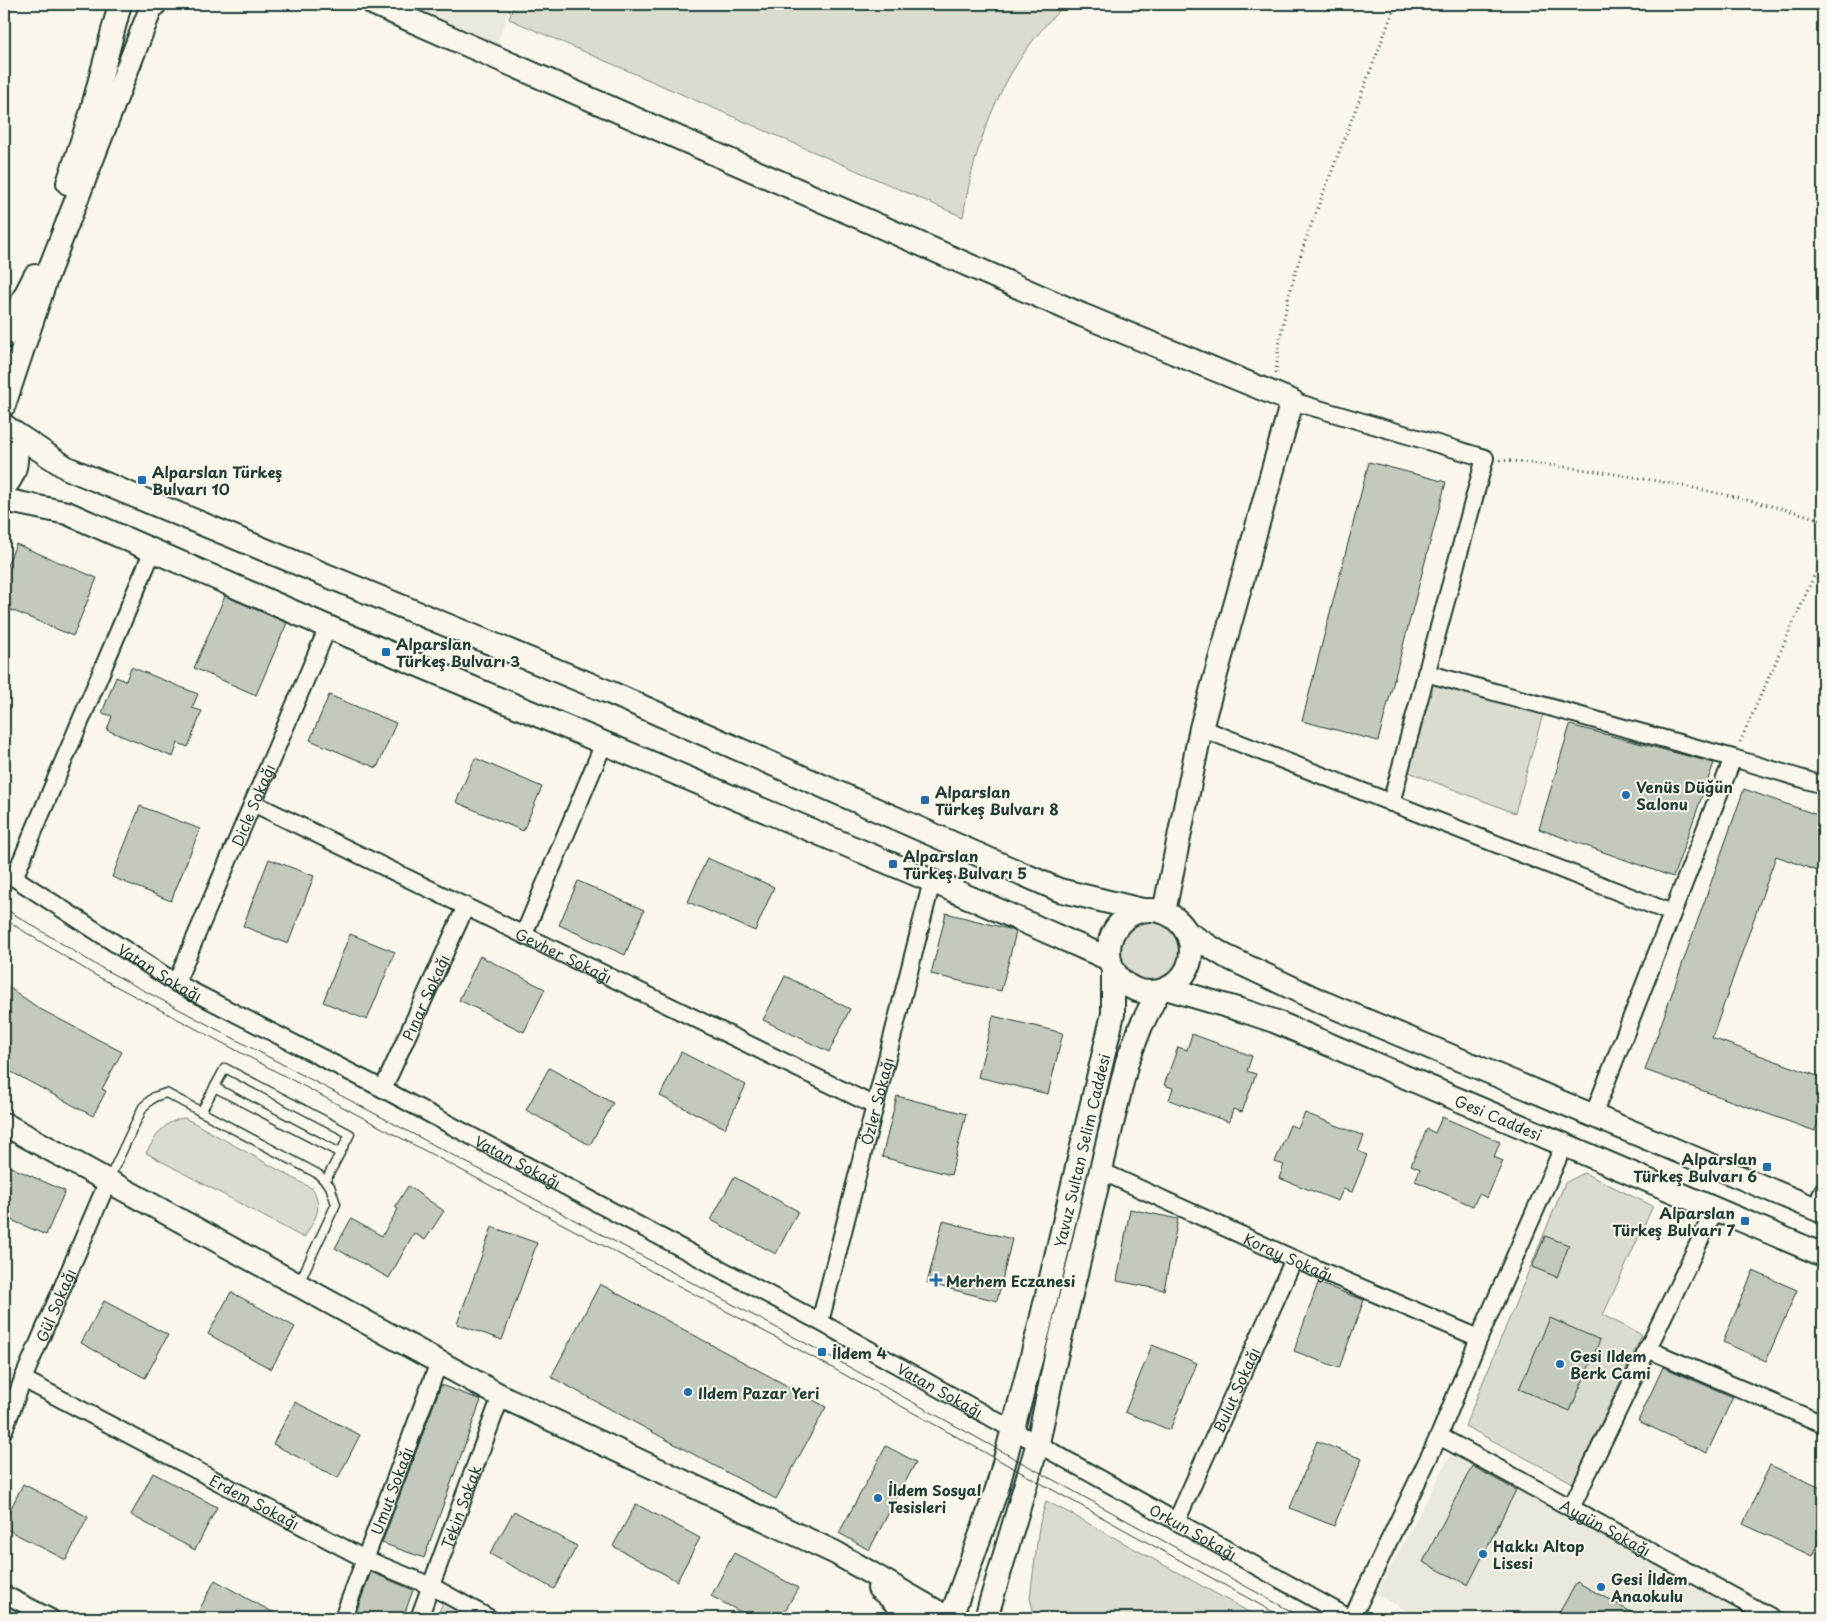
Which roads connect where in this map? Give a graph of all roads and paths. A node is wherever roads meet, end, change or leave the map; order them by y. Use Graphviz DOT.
graph roads {
  1 [pos="120,4"];
  2 [pos="155,4"];
  3 [pos="374,4"];
  4 [pos="1396,4"];
  5 [pos="4,337"];
  6 [pos="1283,398"];
  7 [pos="4,405"];
  8 [pos="6,426"];
  9 [pos="1485,458"];
  10 [pos="4,487"];
  11 [pos="4,500"];
  12 [pos="1823,520"];
  13 [pos="153,550"];
  14 [pos="1823,556"];
  15 [pos="328,627"];
  16 [pos="1426,674"];
  17 [pos="1201,728"];
  18 [pos="604,743"];
  19 [pos="1732,758"];
  20 [pos="1823,785"];
  21 [pos="253,803"];
  22 [pos="1391,803"];
  23 [pos="9,875"];
  24 [pos="932,880"];
  25 [pos="466,906"];
  26 [pos="1153,911"];
  27 [pos="1672,913"];
  28 [pos="1188,933"];
  29 [pos="524,934"];
  30 [pos="1111,965"];
  31 [pos="176,983"];
  32 [pos="1164,990"];
  33 [pos="214,1087"];
  34 [pos="383,1089"];
  35 [pos="875,1106"];
  36 [pos="201,1112"];
  37 [pos="1594,1116"];
  38 [pos="4,1124"];
  39 [pos="1564,1145"];
  40 [pos="340,1153"];
  41 [pos="1101,1171"];
  42 [pos="326,1180"];
  43 [pos="108,1181"];
  44 [pos="1821,1204"];
  45 [pos="1715,1209"];
  46 [pos="1823,1254"];
  47 [pos="1294,1258"];
  48 [pos="298,1285"];
  49 [pos="820,1322"];
  50 [pos="1479,1338"];
  51 [pos="1647,1349"];
  52 [pos="439,1362"];
  53 [pos="23,1379"];
  54 [pos="501,1396"];
  55 [pos="1823,1424"];
  56 [pos="4,1430"];
  57 [pos="1013,1430"];
  58 [pos="1439,1436"];
  59 [pos="1038,1444"];
  60 [pos="1571,1508"];
  61 [pos="1176,1522"];
  62 [pos="836,1553"];
  63 [pos="365,1559"];
  64 [pos="431,1586"];
  65 [pos="4,1594"];
  66 [pos="51,1618"];
  67 [pos="343,1618"];
  68 [pos="419,1618"];
  69 [pos="489,1618"];
  70 [pos="909,1618"];
  71 [pos="953,1618"];
  72 [pos="986,1618"];
  73 [pos="1350,1618"];
  74 [pos="1773,1618"];
  1 -- 5 [label="main road"];
  2 -- 7 [label="main road"];
  3 -- 6 [label="main road"];
  4 -- 6 [label="path"];
  6 -- 9 [label="street"];
  6 -- 17 [label="main road"];
  8 -- 10 [label="main road"];
  8 -- 26 [label="main road"];
  9 -- 12 [label="path"];
  9 -- 16 [label="street"];
  11 -- 13 [label="main road"];
  13 -- 15 [label="main road"];
  13 -- 23 [label="street"];
  14 -- 19 [label="path"];
  15 -- 18 [label="main road"];
  15 -- 21 [label="street, Dicle Sokağı"];
  16 -- 19 [label="street"];
  16 -- 22 [label="street"];
  17 -- 22 [label="street"];
  17 -- 26 [label="main road"];
  18 -- 24 [label="main road"];
  18 -- 29 [label="street"];
  19 -- 20 [label="street"];
  19 -- 27 [label="street"];
  21 -- 25 [label="street, Gevher Sokağı"];
  21 -- 31 [label="street, Dicle Sokağı"];
  22 -- 27 [label="street"];
  23 -- 31 [label="street, Vatan Sokağı"];
  24 -- 30 [label="main road"];
  24 -- 35 [label="street, Özler Sokağı"];
  25 -- 29 [label="street, Gevher Sokağı"];
  25 -- 34 [label="street, Pınar Sokağı"];
  26 -- 28 [label="main road"];
  26 -- 30 [label="main road"];
  27 -- 37 [label="street"];
  28 -- 32 [label="main road"];
  28 -- 37 [label="main road"];
  29 -- 35 [label="street, Gevher Sokağı"];
  30 -- 32 [label="main road"];
  30 -- 57 [label="main road, Yavuz Sultan Selim Caddesi"];
  31 -- 34 [label="street, Vatan Sokağı"];
  32 -- 39 [label="main road, Gesi Caddesi"];
  32 -- 41 [label="main road, Yavuz Sultan Selim Caddesi"];
  33 -- 36 [label="lane"];
  33 -- 40 [label="lane"];
  33 -- 40 [label="lane"];
  34 -- 49 [label="street, Vatan Sokağı"];
  35 -- 49 [label="street, Özler Sokağı"];
  36 -- 42 [label="lane"];
  36 -- 43 [label="lane"];
  37 -- 44 [label="main road"];
  38 -- 43 [label="main road"];
  39 -- 45 [label="main road, Gesi Caddesi"];
  39 -- 50 [label="street"];
  40 -- 42 [label="lane"];
  41 -- 47 [label="street, Koray Sokağı"];
  41 -- 59 [label="main road, Yavuz Sultan Selim Caddesi"];
  42 -- 48 [label="lane"];
  43 -- 48 [label="main road"];
  43 -- 53 [label="street, Gül Sokağı"];
  45 -- 46 [label="main road, Gesi Caddesi"];
  45 -- 51 [label="street"];
  47 -- 50 [label="street, Koray Sokağı"];
  47 -- 61 [label="street, Bulut Sokağı"];
  48 -- 52 [label="main road"];
  49 -- 57 [label="street, Vatan Sokağı"];
  50 -- 58 [label="street"];
  51 -- 55 [label="street"];
  51 -- 60 [label="street"];
  52 -- 54 [label="main road"];
  52 -- 63 [label="street, Umut Sokağı"];
  53 -- 56 [label="street, Gül Sokağı"];
  53 -- 63 [label="street, Erdem Sokağı"];
  54 -- 62 [label="main road"];
  54 -- 64 [label="street, Tekin Sokak"];
  57 -- 59 [label="street, Vatan Sokağı"];
  57 -- 71 [label="main road, Yavuz Sultan Selim Caddesi"];
  58 -- 60 [label="street, Aygün Sokağı"];
  58 -- 73 [label="street"];
  59 -- 61 [label="street, Orkun Sokağı"];
  59 -- 72 [label="main road, Yavuz Sultan Selim Caddesi"];
  60 -- 74 [label="street, Aygün Sokağı"];
  61 -- 73 [label="street, Orkun Sokağı"];
  62 -- 70 [label="main road"];
  62 -- 71 [label="main road"];
  63 -- 64 [label="street, Erdem Sokağı"];
  63 -- 67 [label="street, Umut Sokağı"];
  64 -- 68 [label="street, Tekin Sokak"];
  64 -- 69 [label="street, Erdem Sokağı"];
  65 -- 66 [label="street"];
}
